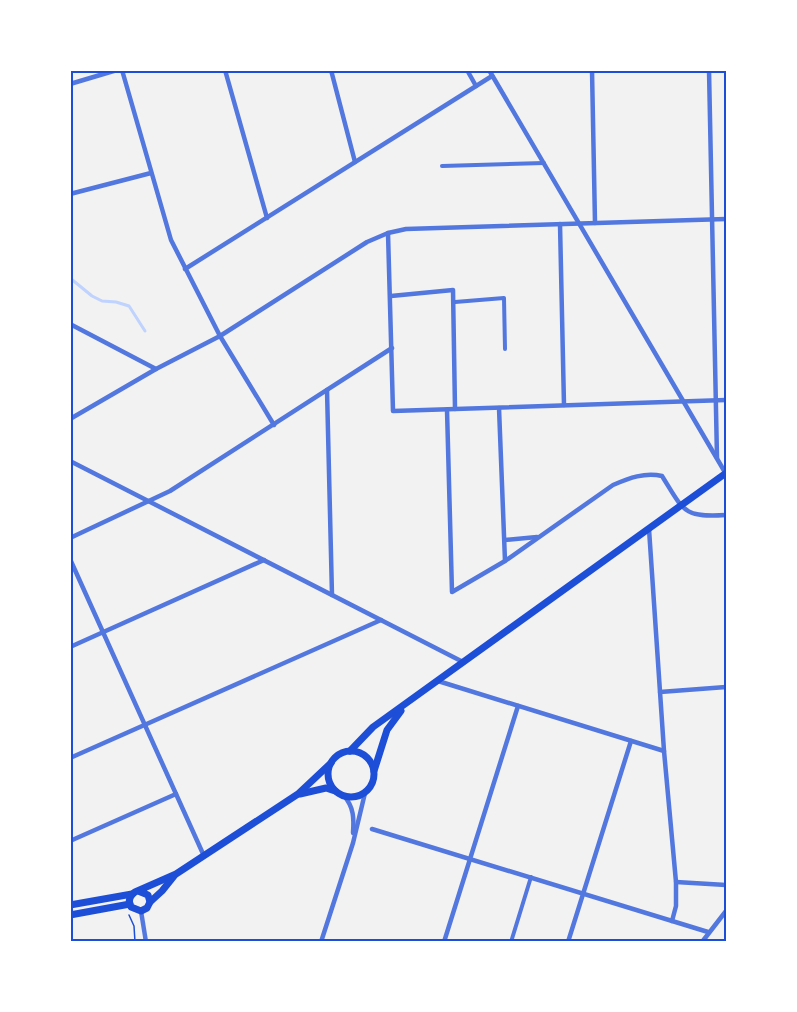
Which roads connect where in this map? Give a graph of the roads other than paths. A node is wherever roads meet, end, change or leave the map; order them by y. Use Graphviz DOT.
graph roads {
  1 [pos="117,70"];
  2 [pos="122,70"];
  3 [pos="225,70"];
  4 [pos="331,70"];
  5 [pos="467,70"];
  6 [pos="592,70"];
  7 [pos="709,70"];
  8 [pos="491,73"];
  9 [pos="70,84"];
  10 [pos="476,86"];
  11 [pos="355,162"];
  12 [pos="544,163"];
  13 [pos="442,166"];
  14 [pos="151,173"];
  15 [pos="70,194"];
  16 [pos="267,218"];
  17 [pos="712,219"];
  18 [pos="726,219"];
  19 [pos="595,223"];
  20 [pos="560,224"];
  21 [pos="579,224"];
  22 [pos="388,233"];
  23 [pos="185,269"];
  24 [pos="391,296"];
  25 [pos="454,302"];
  26 [pos="70,324"];
  27 [pos="220,336"];
  28 [pos="392,348"];
  29 [pos="505,349"];
  30 [pos="156,369"];
  31 [pos="327,390"];
  32 [pos="716,400"];
  33 [pos="726,400"];
  34 [pos="684,401"];
  35 [pos="564,405"];
  36 [pos="499,408"];
  37 [pos="455,409"];
  38 [pos="447,410"];
  39 [pos="70,419"];
  40 [pos="274,424"];
  41 [pos="717,458"];
  42 [pos="70,461"];
  43 [pos="726,473"];
  44 [pos="151,502"];
  45 [pos="681,506"];
  46 [pos="726,515"];
  47 [pos="649,529"];
  48 [pos="70,537"];
  49 [pos="540,537"];
  50 [pos="505,540"];
  51 [pos="70,559"];
  52 [pos="264,560"];
  53 [pos="505,561"];
  54 [pos="332,595"];
  55 [pos="381,620"];
  56 [pos="103,632"];
  57 [pos="70,647"];
  58 [pos="462,662"];
  59 [pos="438,681"];
  60 [pos="726,687"];
  61 [pos="660,692"];
  62 [pos="404,706"];
  63 [pos="518,706"];
  64 [pos="145,725"];
  65 [pos="631,741"];
  66 [pos="350,751"];
  67 [pos="664,751"];
  68 [pos="70,758"];
  69 [pos="331,763"];
  70 [pos="374,771"];
  71 [pos="335,791"];
  72 [pos="365,793"];
  73 [pos="176,794"];
  74 [pos="298,794"];
  75 [pos="344,796"];
  76 [pos="372,829"];
  77 [pos="70,841"];
  78 [pos="353,843"];
  79 [pos="204,856"];
  80 [pos="470,859"];
  81 [pos="176,874"];
  82 [pos="531,878"];
  83 [pos="676,882"];
  84 [pos="726,885"];
  85 [pos="135,893"];
  86 [pos="583,893"];
  87 [pos="150,902"];
  88 [pos="130,904"];
  89 [pos="70,905"];
  90 [pos="141,911"];
  91 [pos="726,911"];
  92 [pos="70,915"];
  93 [pos="672,921"];
  94 [pos="708,932"];
  95 [pos="146,942"];
  96 [pos="320,942"];
  97 [pos="444,942"];
  98 [pos="511,942"];
  99 [pos="568,942"];
  100 [pos="702,942"];
  1 -- 9 [label="street"];
  2 -- 14 [label="street"];
  3 -- 16 [label="street"];
  4 -- 11 [label="street"];
  5 -- 10 [label="street"];
  6 -- 19 [label="street"];
  7 -- 17 [label="street"];
  8 -- 10 [label="street"];
  8 -- 12 [label="street"];
  10 -- 11 [label="street"];
  11 -- 16 [label="street"];
  12 -- 13 [label="street"];
  12 -- 21 [label="street"];
  14 -- 15 [label="street"];
  14 -- 23 [label="street"];
  16 -- 23 [label="street"];
  17 -- 18 [label="street"];
  17 -- 19 [label="street"];
  17 -- 32 [label="street"];
  19 -- 21 [label="street"];
  20 -- 21 [label="street"];
  20 -- 22 [label="street"];
  20 -- 35 [label="street"];
  21 -- 34 [label="street"];
  22 -- 24 [label="street"];
  22 -- 27 [label="street"];
  23 -- 27 [label="street"];
  24 -- 25 [label="street"];
  24 -- 28 [label="street"];
  25 -- 29 [label="street"];
  25 -- 37 [label="street"];
  26 -- 30 [label="street"];
  27 -- 30 [label="street"];
  27 -- 40 [label="street"];
  28 -- 31 [label="street"];
  28 -- 38 [label="street"];
  30 -- 39 [label="street"];
  31 -- 40 [label="street"];
  31 -- 54 [label="street"];
  32 -- 33 [label="street"];
  32 -- 34 [label="street"];
  32 -- 41 [label="street"];
  34 -- 35 [label="street"];
  34 -- 41 [label="street"];
  35 -- 36 [label="street"];
  36 -- 37 [label="street"];
  36 -- 50 [label="street"];
  37 -- 38 [label="street"];
  38 -- 53 [label="street"];
  40 -- 44 [label="street"];
  41 -- 43 [label="street"];
  42 -- 44 [label="street"];
  43 -- 45 [label="main road"];
  44 -- 48 [label="street"];
  44 -- 52 [label="street"];
  45 -- 46 [label="street"];
  45 -- 47 [label="main road"];
  45 -- 49 [label="street"];
  47 -- 58 [label="main road"];
  47 -- 61 [label="street"];
  49 -- 50 [label="street"];
  49 -- 53 [label="street"];
  50 -- 53 [label="street"];
  51 -- 56 [label="street"];
  52 -- 54 [label="street"];
  52 -- 56 [label="street"];
  54 -- 55 [label="street"];
  55 -- 58 [label="street"];
  55 -- 64 [label="street"];
  56 -- 57 [label="street"];
  56 -- 64 [label="street"];
  58 -- 59 [label="main road"];
  59 -- 62 [label="main road"];
  59 -- 63 [label="street"];
  60 -- 61 [label="street"];
  61 -- 67 [label="street"];
  62 -- 66 [label="main road"];
  62 -- 70 [label="main road"];
  63 -- 65 [label="street"];
  63 -- 80 [label="street"];
  64 -- 68 [label="street"];
  64 -- 73 [label="street"];
  65 -- 67 [label="street"];
  65 -- 86 [label="street"];
  66 -- 69 [label="main road"];
  66 -- 70 [label="main road"];
  67 -- 83 [label="street"];
  69 -- 71 [label="main road"];
  69 -- 74 [label="main road"];
  70 -- 72 [label="main road"];
  71 -- 74 [label="main road"];
  71 -- 75 [label="main road"];
  72 -- 75 [label="main road"];
  72 -- 78 [label="street"];
  73 -- 77 [label="street"];
  73 -- 79 [label="street"];
  74 -- 79 [label="main road"];
  75 -- 78 [label="street"];
  76 -- 80 [label="street"];
  78 -- 96 [label="street"];
  79 -- 81 [label="main road"];
  80 -- 82 [label="street"];
  80 -- 97 [label="street"];
  81 -- 85 [label="main road"];
  81 -- 87 [label="main road"];
  82 -- 86 [label="street"];
  82 -- 98 [label="street"];
  83 -- 84 [label="street"];
  83 -- 93 [label="street"];
  85 -- 87 [label="main road"];
  85 -- 88 [label="main road"];
  85 -- 89 [label="main road"];
  86 -- 93 [label="street"];
  86 -- 99 [label="street"];
  87 -- 90 [label="main road"];
  88 -- 90 [label="main road"];
  88 -- 92 [label="main road"];
  90 -- 95 [label="street"];
  91 -- 94 [label="street"];
  93 -- 94 [label="street"];
  94 -- 100 [label="street"];
}
